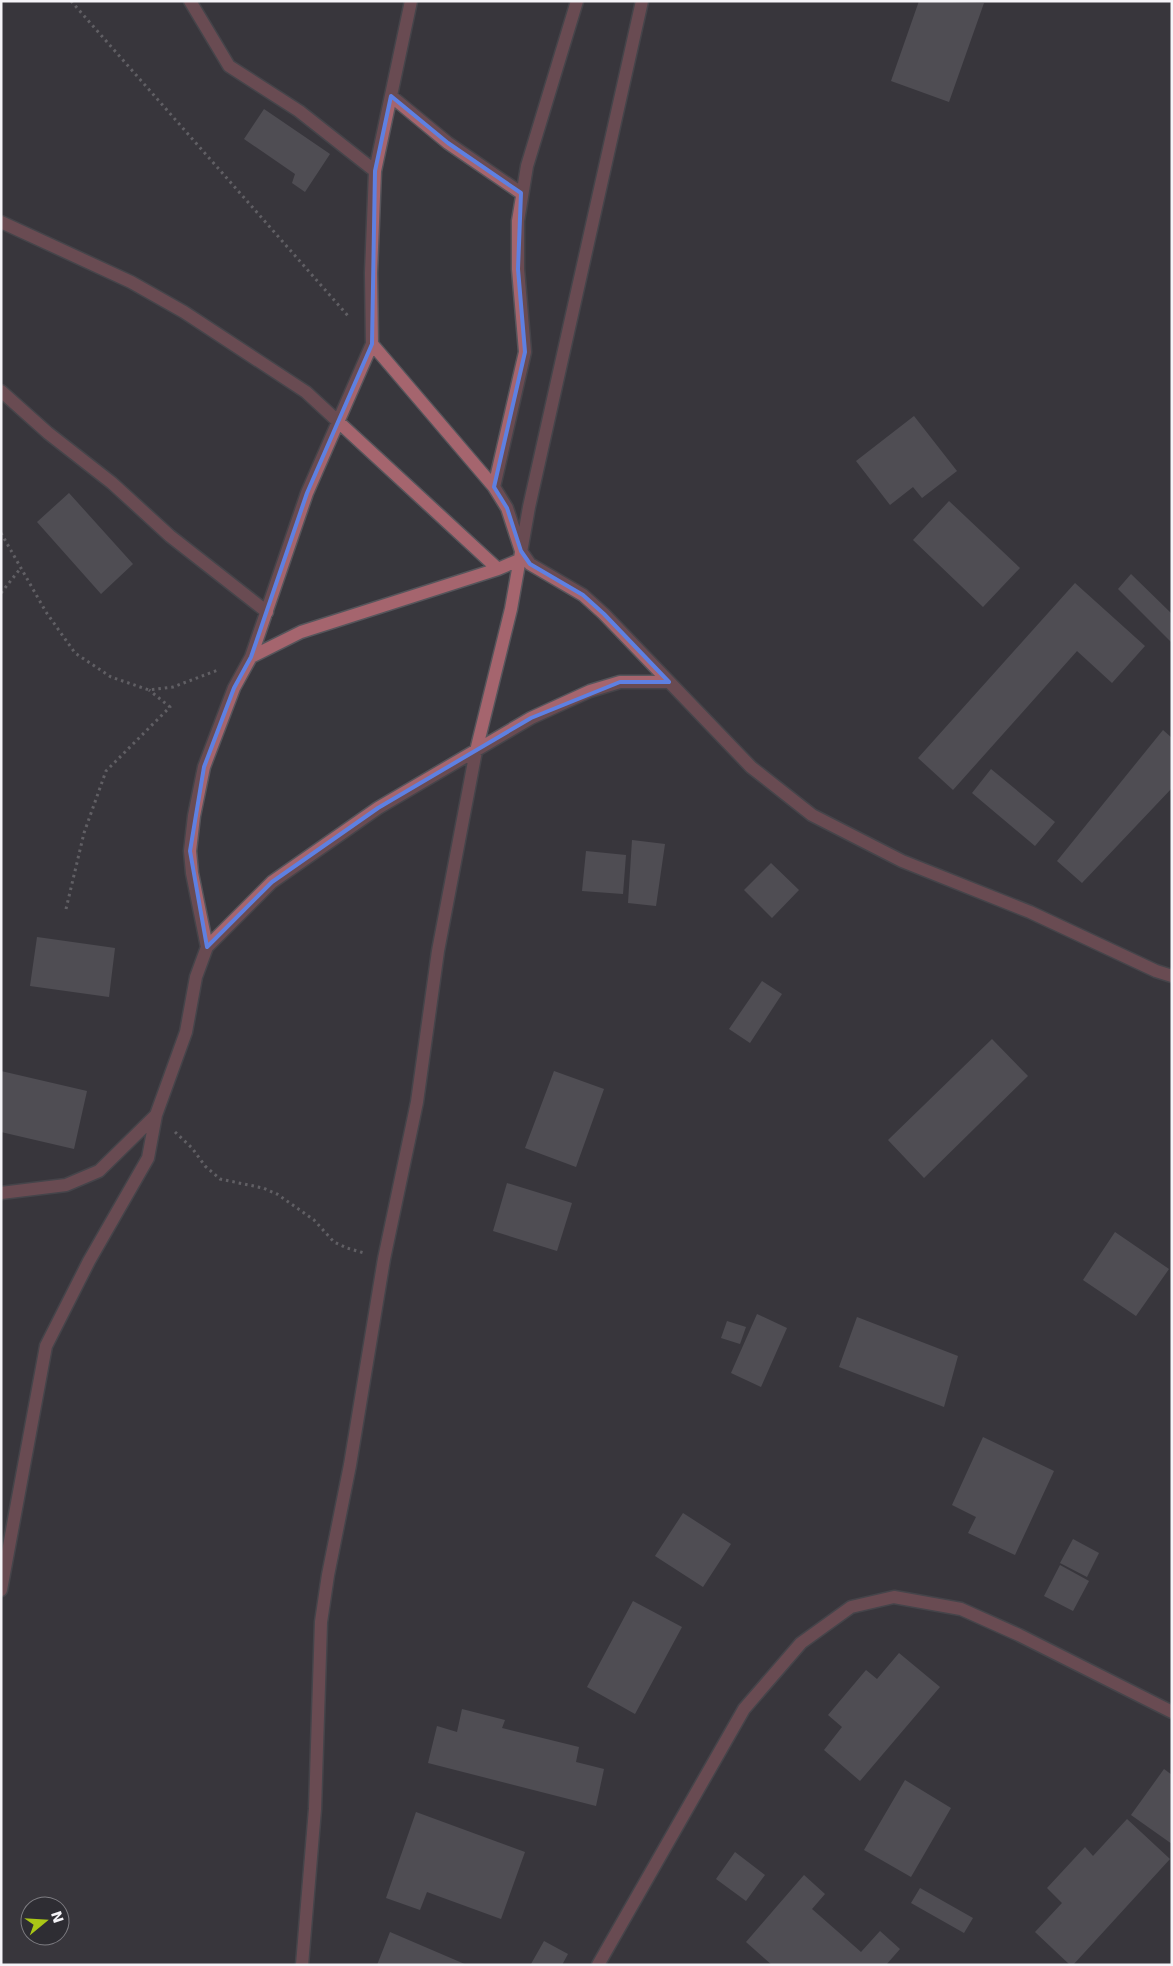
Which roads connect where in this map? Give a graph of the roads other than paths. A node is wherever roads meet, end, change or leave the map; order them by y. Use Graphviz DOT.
graph roads {
  1 [pos="190,1"];
  2 [pos="411,1"];
  3 [pos="577,1"];
  4 [pos="642,1"];
  5 [pos="391,96"];
  6 [pos="375,171"];
  7 [pos="521,193"];
  8 [pos="1,222"];
  9 [pos="372,344"];
  10 [pos="1,391"];
  11 [pos="338,420"];
  12 [pos="494,487"];
  13 [pos="520,556"];
  14 [pos="498,569"];
  15 [pos="267,612"];
  16 [pos="251,657"];
  17 [pos="668,682"];
  18 [pos="476,750"];
  19 [pos="207,947"];
  20 [pos="1172,976"];
  21 [pos="156,1115"];
  22 [pos="1,1193"];
  23 [pos="1,1590"];
  24 [pos="1172,1712"];
  25 [pos="302,1965"];
  26 [pos="598,1965"];
  1 -- 6 [label="street"];
  2 -- 5 [label="street"];
  3 -- 7 [label="street"];
  4 -- 13 [label="street"];
  5 -- 6 [label="street"];
  5 -- 7 [label="street"];
  6 -- 9 [label="street"];
  7 -- 12 [label="street"];
  8 -- 11 [label="street"];
  9 -- 11 [label="street"];
  9 -- 12 [label="street"];
  10 -- 15 [label="street"];
  11 -- 14 [label="street"];
  11 -- 15 [label="street"];
  12 -- 13 [label="street"];
  13 -- 14 [label="street"];
  13 -- 17 [label="street"];
  13 -- 18 [label="street"];
  14 -- 16 [label="street"];
  15 -- 16 [label="street"];
  16 -- 19 [label="street"];
  17 -- 18 [label="street"];
  17 -- 20 [label="street"];
  18 -- 19 [label="street"];
  18 -- 25 [label="street"];
  19 -- 21 [label="street"];
  21 -- 22 [label="street"];
  21 -- 23 [label="street"];
  24 -- 26 [label="street"];
}
